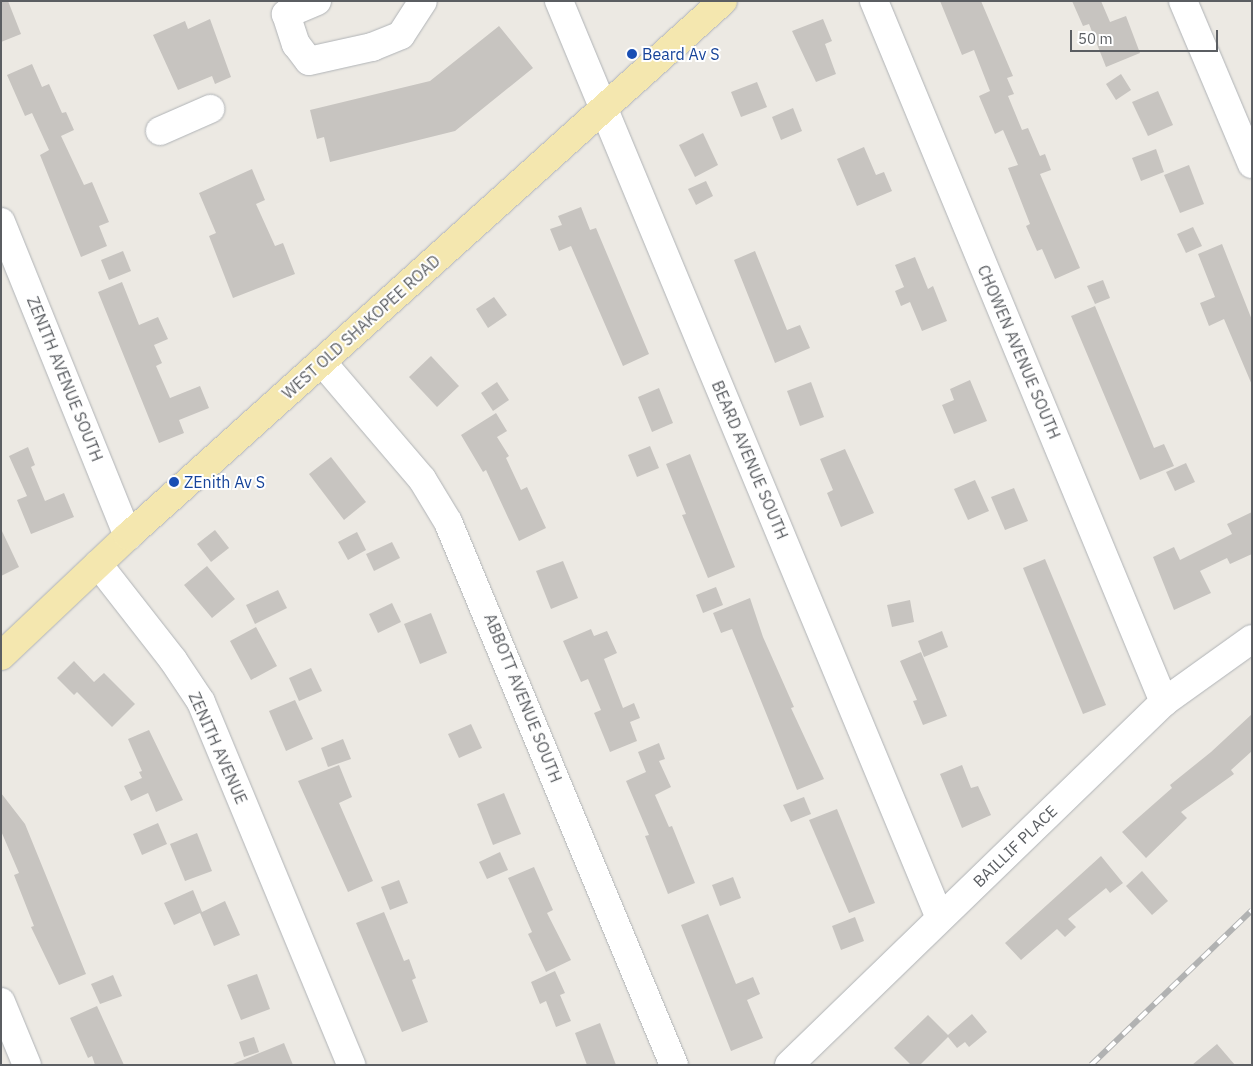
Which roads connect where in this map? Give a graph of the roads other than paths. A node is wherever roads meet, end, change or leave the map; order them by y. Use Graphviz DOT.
graph roads {
  1 [pos="317,1"];
  2 [pos="423,1"];
  3 [pos="559,1"];
  4 [pos="723,1"];
  5 [pos="874,1"];
  6 [pos="1183,1"];
  7 [pos="603,107"];
  8 [pos="210,109"];
  9 [pos="160,131"];
  10 [pos="1252,164"];
  11 [pos="1,222"];
  12 [pos="322,362"];
  13 [pos="128,536"];
  14 [pos="98,564"];
  15 [pos="1252,639"];
  16 [pos="1,656"];
  17 [pos="1164,702"];
  18 [pos="940,918"];
  19 [pos="1,1002"];
  20 [pos="27,1065"];
  21 [pos="351,1065"];
  22 [pos="674,1065"];
  23 [pos="789,1065"];
  1 -- 2 [label="street"];
  3 -- 7 [label="street, BEARD AVENUE SOUTH"];
  4 -- 7 [label="main road, WEST OLD SHAKOPEE ROAD"];
  5 -- 17 [label="street, CHOWEN AVENUE SOUTH"];
  6 -- 10 [label="street"];
  7 -- 12 [label="main road, WEST OLD SHAKOPEE ROAD"];
  7 -- 18 [label="street, BEARD AVENUE SOUTH"];
  8 -- 9 [label="street"];
  11 -- 13 [label="street, ZENITH AVENUE SOUTH"];
  12 -- 13 [label="main road, WEST OLD SHAKOPEE ROAD"];
  12 -- 22 [label="street, ABBOTT AVENUE SOUTH"];
  13 -- 14 [label="main road, WEST OLD SHAKOPEE ROAD"];
  14 -- 16 [label="main road, WEST OLD SHAKOPEE ROAD"];
  14 -- 21 [label="street, ZENITH AVENUE"];
  15 -- 17 [label="street, BAILLIF PLACE"];
  17 -- 18 [label="street, BAILLIF PLACE"];
  18 -- 23 [label="street, BAILLIF PLACE"];
  19 -- 20 [label="street"];
}
